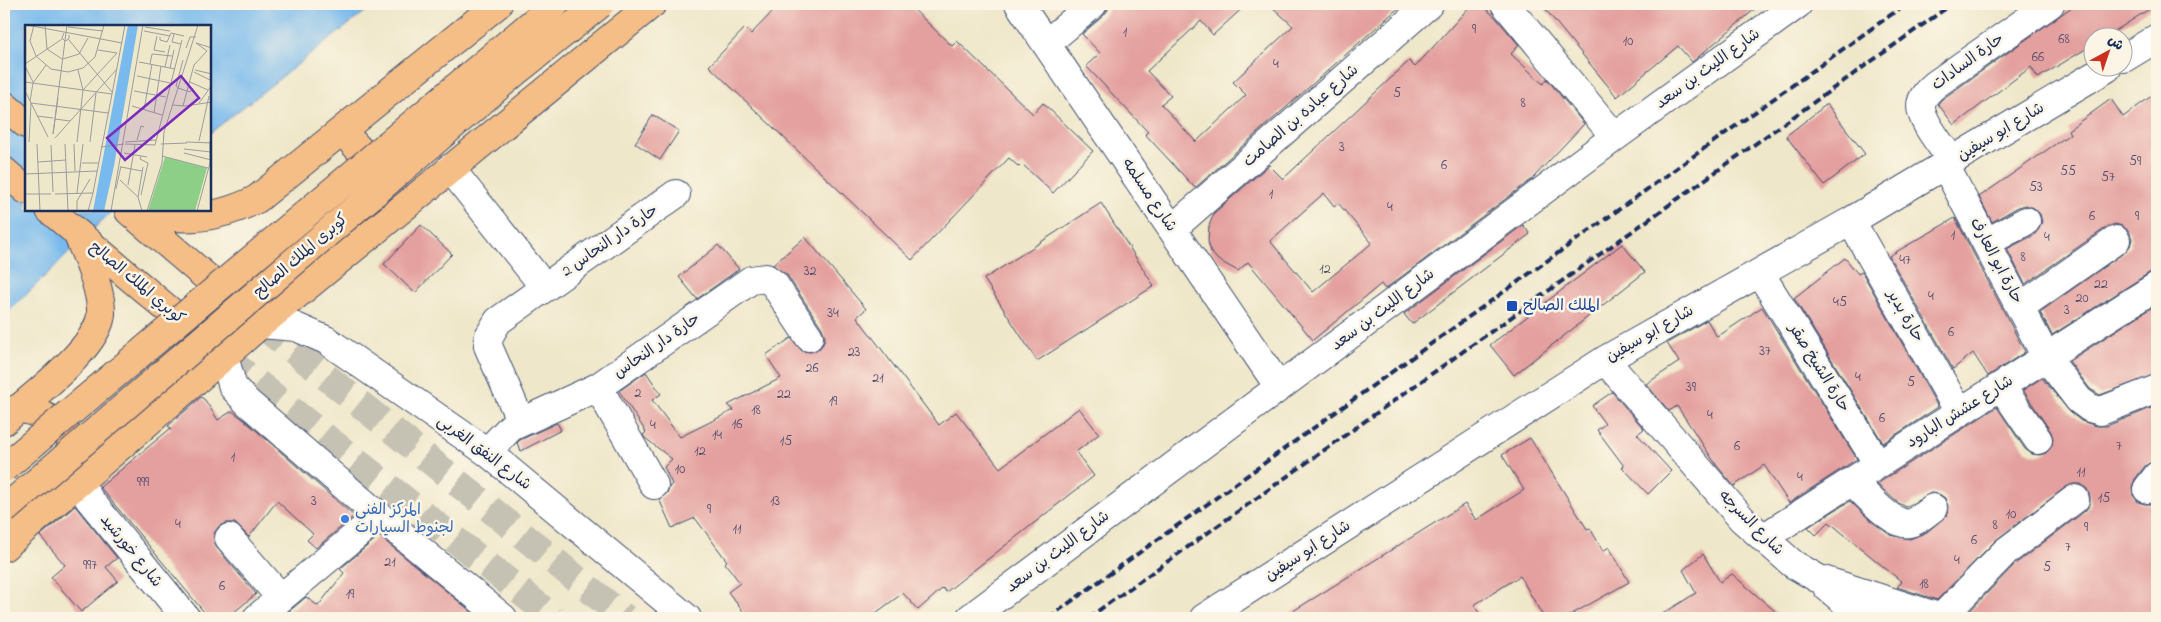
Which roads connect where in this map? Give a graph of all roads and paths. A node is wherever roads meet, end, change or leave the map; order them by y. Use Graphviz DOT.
graph roads {
  1 [pos="498,4"];
  2 [pos="556,4"];
  3 [pos="600,4"];
  4 [pos="652,4"];
  5 [pos="1019,4"];
  6 [pos="1093,4"];
  7 [pos="1429,4"];
  8 [pos="1505,4"];
  9 [pos="1798,4"];
  10 [pos="2050,4"];
  11 [pos="2157,38"];
  12 [pos="1046,44"];
  13 [pos="2134,52"];
  14 [pos="2091,78"];
  15 [pos="4,105"];
  16 [pos="25,123"];
  17 [pos="342,131"];
  18 [pos="1615,137"];
  19 [pos="1949,163"];
  20 [pos="450,168"];
  21 [pos="4,171"];
  22 [pos="25,189"];
  23 [pos="676,194"];
  24 [pos="408,202"];
  25 [pos="51,211"];
  26 [pos="129,211"];
  27 [pos="140,211"];
  28 [pos="2026,220"];
  29 [pos="1851,221"];
  30 [pos="1172,229"];
  31 [pos="77,233"];
  32 [pos="2116,240"];
  33 [pos="1986,243"];
  34 [pos="1760,273"];
  35 [pos="2157,286"];
  36 [pos="545,288"];
  37 [pos="2020,307"];
  38 [pos="261,324"];
  39 [pos="809,337"];
  40 [pos="224,356"];
  41 [pos="2046,357"];
  42 [pos="1605,360"];
  43 [pos="1279,386"];
  44 [pos="2000,386"];
  45 [pos="598,387"];
  46 [pos="2155,395"];
  47 [pos="1959,412"];
  48 [pos="11,415"];
  49 [pos="522,422"];
  50 [pos="2038,440"];
  51 [pos="487,452"];
  52 [pos="1878,464"];
  53 [pos="4,468"];
  54 [pos="79,481"];
  55 [pos="1852,481"];
  56 [pos="654,485"];
  57 [pos="2075,499"];
  58 [pos="1933,508"];
  59 [pos="4,510"];
  60 [pos="379,516"];
  61 [pos="228,538"];
  62 [pos="1764,538"];
  63 [pos="4,547"];
  64 [pos="1817,578"];
  65 [pos="281,598"];
  66 [pos="186,618"];
  67 [pos="257,618"];
  68 [pos="503,618"];
  69 [pos="687,618"];
  70 [pos="970,618"];
  71 [pos="1204,618"];
  72 [pos="1864,618"];
  73 [pos="1941,618"];
  1 -- 17 [label="highway"];
  2 -- 53 [label="highway, كوبرى الملك الصالح, bridge"];
  3 -- 59 [label="highway, كوبرى الملك الصالح, bridge"];
  4 -- 20 [label="highway"];
  5 -- 12 [label="street, شارع مسلمه"];
  6 -- 12 [label="street"];
  7 -- 30 [label="street, شارع عباده بن الصامت"];
  8 -- 18 [label="street"];
  9 -- 18 [label="street, شارع الليث بن سعد"];
  10 -- 19 [label="street, حارة السادات"];
  11 -- 13 [label="street"];
  12 -- 30 [label="street, شارع مسلمه"];
  14 -- 19 [label="street, شارع ابو سيفين"];
  15 -- 16 [label="highway"];
  17 -- 24 [label="highway"];
  17 -- 27 [label="highway"];
  18 -- 43 [label="street, شارع الليث بن سعد"];
  19 -- 29 [label="street, شارع ابو سيفين"];
  19 -- 33 [label="street, حارة ابو العارف"];
  20 -- 24 [label="highway"];
  20 -- 36 [label="street, حارة دار النحاس 2"];
  21 -- 22 [label="highway"];
  23 -- 36 [label="street, حارة دار النحاس 2"];
  24 -- 38 [label="highway"];
  25 -- 31 [label="highway, كوبري الملك الصالح"];
  26 -- 38 [label="highway"];
  28 -- 33 [label="street"];
  29 -- 34 [label="street, شارع ابو سيفين"];
  29 -- 47 [label="street, حارة بدير"];
  30 -- 43 [label="street, شارع مسلمه"];
  31 -- 40 [label="highway, كوبري الملك الصالح"];
  31 -- 48 [label="highway"];
  32 -- 37 [label="street"];
  33 -- 37 [label="street, حارة ابو العارف"];
  34 -- 42 [label="street, شارع ابو سيفين"];
  34 -- 52 [label="street, حارة الشيخ صقر"];
  35 -- 41 [label="street, شارع عشش البارود"];
  36 -- 49 [label="street, حارة دار النحاس 2"];
  37 -- 41 [label="street, حارة ابو العارف"];
  38 -- 40 [label="highway"];
  38 -- 51 [label="street, شارع النفق الغربى"];
  39 -- 45 [label="street, حارة دار النحاس"];
  40 -- 54 [label="highway"];
  40 -- 60 [label="street"];
  41 -- 44 [label="street, شارع عشش البارود"];
  41 -- 46 [label="street, حارة ابو العارف"];
  42 -- 62 [label="street, شارع السرجه"];
  42 -- 71 [label="street, شارع ابو سيفين"];
  43 -- 70 [label="street, شارع الليث بن سعد"];
  44 -- 47 [label="street, شارع عشش البارود"];
  44 -- 50 [label="street"];
  45 -- 49 [label="street, حارة دار النحاس"];
  45 -- 56 [label="street"];
  47 -- 52 [label="street, شارع عشش البارود"];
  48 -- 54 [label="highway"];
  49 -- 51 [label="street, حارة دار النحاس"];
  51 -- 69 [label="street, شارع النفق الغربى"];
  52 -- 55 [label="street, شارع عشش البارود"];
  54 -- 63 [label="highway"];
  54 -- 66 [label="street, شارع خورشيد"];
  55 -- 58 [label="street"];
  55 -- 62 [label="street, شارع عشش البارود"];
  57 -- 73 [label="street"];
  60 -- 65 [label="street"];
  60 -- 68 [label="street"];
  61 -- 65 [label="street"];
  62 -- 64 [label="street, شارع السرجه"];
  64 -- 72 [label="street"];
  64 -- 73 [label="street, شارع السرجه"];
  65 -- 67 [label="street"];
}
